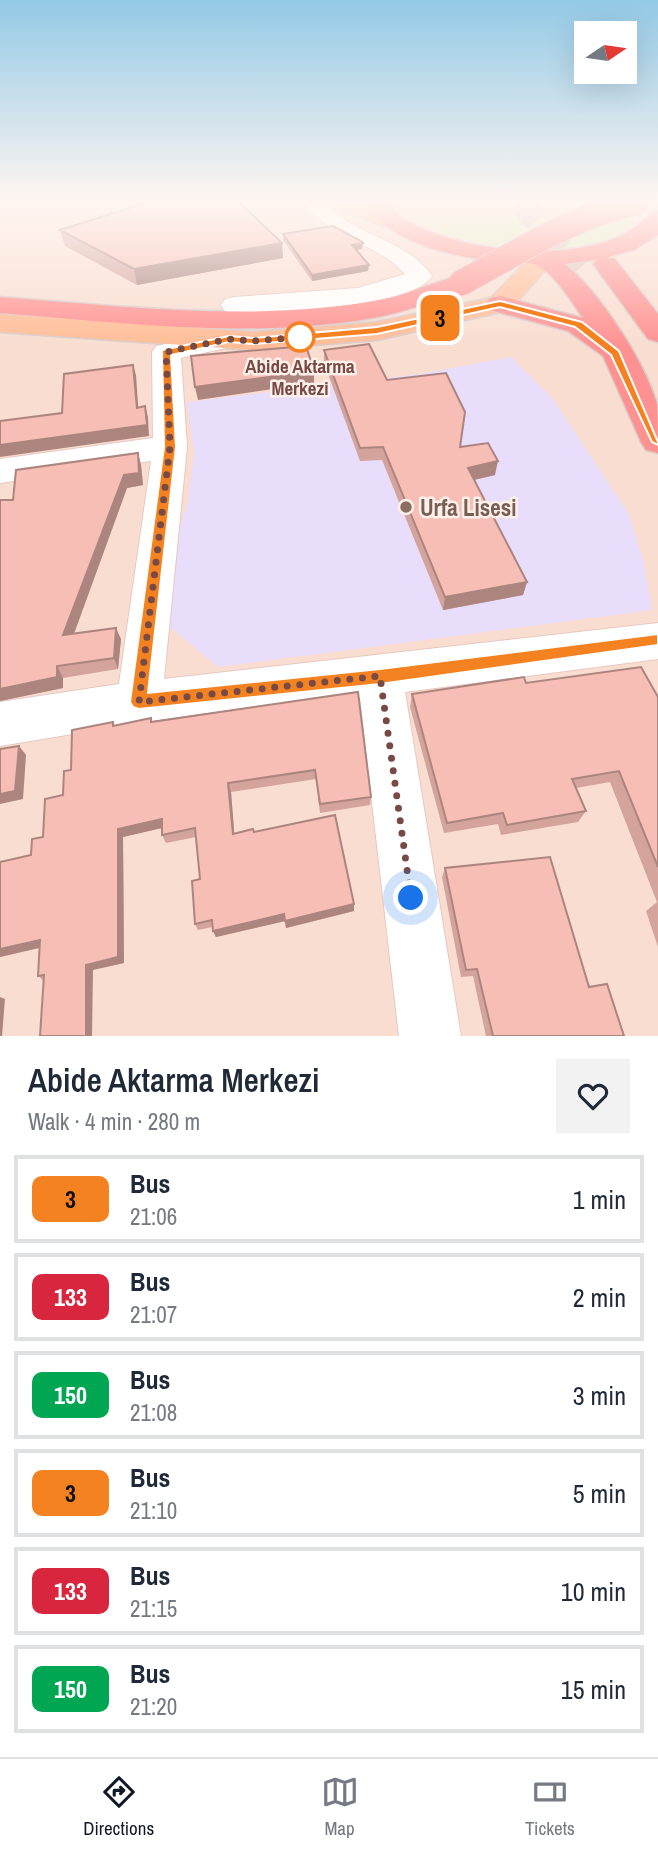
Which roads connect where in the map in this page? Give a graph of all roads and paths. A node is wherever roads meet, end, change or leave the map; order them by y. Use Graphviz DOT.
graph roads {
  1 [pos="387,250"];
  2 [pos="466,250"];
  3 [pos="520,250"];
  4 [pos="603,250"];
  5 [pos="646,250"];
  6 [pos="543,258"];
  7 [pos="642,261"];
  8 [pos="500,304"];
  9 [pos="0,305"];
  10 [pos="231,322"];
  11 [pos="0,323"];
  12 [pos="658,333"];
  13 [pos="615,353"];
  14 [pos="658,392"];
  15 [pos="658,442"];
  16 [pos="170,447"];
  17 [pos="0,471"];
  18 [pos="658,640"];
  19 [pos="380,676"];
  20 [pos="139,702"];
  21 [pos="0,724"];
  22 [pos="430,1036"];
  1 -- 10 [label="street"];
  2 -- 6 [label="highway"];
  3 -- 9 [label="highway, bridge"];
  4 -- 6 [label="highway"];
  5 -- 7 [label="highway"];
  6 -- 8 [label="main road"];
  6 -- 13 [label="highway"];
  8 -- 10 [label="main road"];
  8 -- 13 [label="highway"];
  10 -- 11 [label="main road"];
  10 -- 16 [label="street"];
  12 -- 14 [label="highway"];
  13 -- 15 [label="highway"];
  16 -- 17 [label="street"];
  16 -- 20 [label="street"];
  18 -- 19 [label="street"];
  19 -- 20 [label="street"];
  19 -- 22 [label="street"];
  20 -- 21 [label="street"];
}
